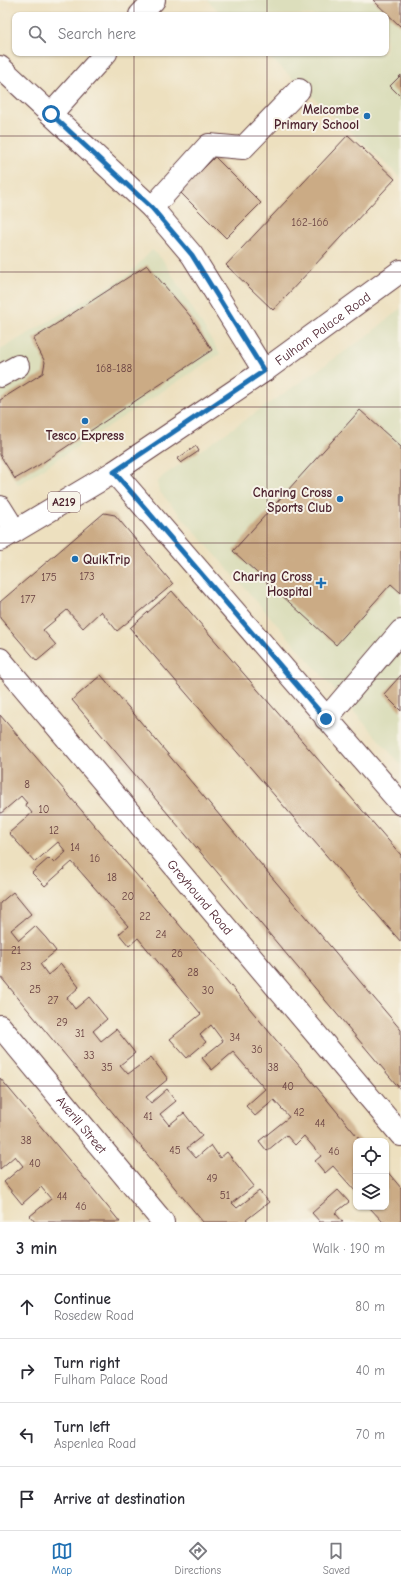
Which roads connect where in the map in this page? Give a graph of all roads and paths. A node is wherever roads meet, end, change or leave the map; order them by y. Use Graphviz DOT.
graph roads {
  1 [pos="154,0"];
  2 [pos="143,12"];
  3 [pos="103,56"];
  4 [pos="0,67"];
  5 [pos="299,90"];
  6 [pos="51,114"];
  7 [pos="152,208"];
  8 [pos="401,271"];
  9 [pos="264,371"];
  10 [pos="114,472"];
  11 [pos="0,507"];
  12 [pos="7,536"];
  13 [pos="401,631"];
  14 [pos="0,659"];
  15 [pos="326,719"];
  16 [pos="401,804"];
  17 [pos="0,1026"];
  18 [pos="401,1135"];
  19 [pos="163,1222"];
  1 -- 2 [label="street"];
  3 -- 6 [label="street"];
  4 -- 6 [label="street"];
  5 -- 7 [label="street"];
  6 -- 7 [label="street"];
  7 -- 9 [label="street"];
  8 -- 9 [label="street, Fulham Palace Road / A219"];
  9 -- 10 [label="street, Fulham Palace Road / A219"];
  10 -- 12 [label="street, Fulham Palace Road / A219"];
  10 -- 15 [label="street"];
  11 -- 12 [label="street"];
  13 -- 15 [label="street"];
  14 -- 18 [label="street, Greyhound Road"];
  15 -- 16 [label="street"];
  17 -- 19 [label="street, Averill Street"];
}
